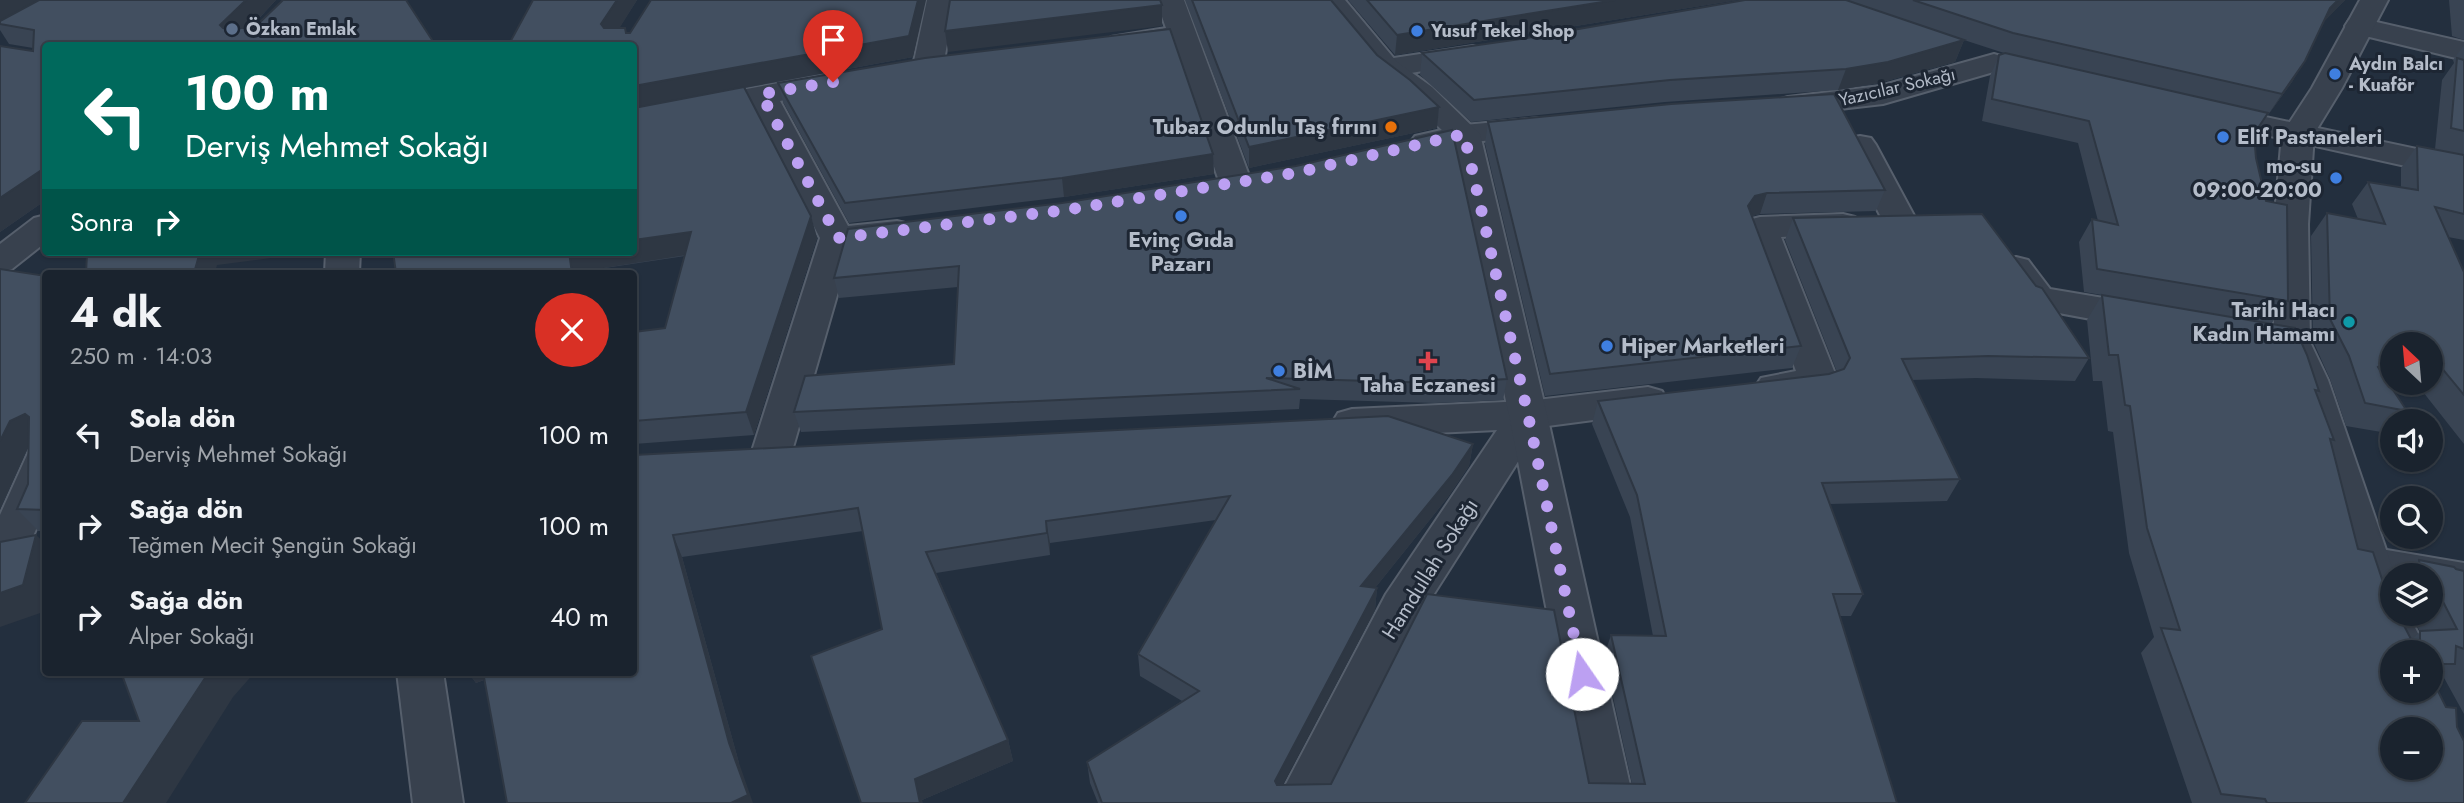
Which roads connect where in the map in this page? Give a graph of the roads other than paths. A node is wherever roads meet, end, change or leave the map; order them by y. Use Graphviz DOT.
graph roads {
  1 [pos="941,0"];
  2 [pos="1170,0"];
  3 [pos="1331,0"];
  4 [pos="2366,13"];
  5 [pos="1181,35"];
  6 [pos="1944,46"];
  7 [pos="1088,47"];
  8 [pos="2464,51"];
  9 [pos="1496,52"];
  10 [pos="928,67"];
  11 [pos="1387,68"];
  12 [pos="864,77"];
  13 [pos="761,94"];
  14 [pos="1838,102"];
  15 [pos="2179,107"];
  16 [pos="1759,108"];
  17 [pos="637,118"];
  18 [pos="1572,124"];
  19 [pos="1464,134"];
  20 [pos="2298,135"];
  21 [pos="1399,149"];
  22 [pos="2464,169"];
  23 [pos="1234,181"];
  24 [pos="931,226"];
  25 [pos="42,228"];
  26 [pos="838,238"];
  27 [pos="1999,244"];
  28 [pos="0,261"];
  29 [pos="2172,322"];
  30 [pos="1735,391"];
  31 [pos="1680,397"];
  32 [pos="1528,415"];
  33 [pos="1322,425"];
  34 [pos="813,449"];
  35 [pos="772,451"];
  36 [pos="731,454"];
  37 [pos="42,464"];
  38 [pos="2369,564"];
  39 [pos="0,566"];
  40 [pos="2464,580"];
  41 [pos="2398,640"];
  42 [pos="421,676"];
  43 [pos="438,803"];
  44 [pos="1301,803"];
  45 [pos="1609,803"];
  1 -- 10 [label="street"];
  2 -- 5 [label="street"];
  3 -- 11 [label="street"];
  4 -- 8 [label="street"];
  4 -- 20 [label="street"];
  5 -- 7 [label="street"];
  5 -- 23 [label="street"];
  6 -- 14 [label="street, Yazıcılar Sokağı"];
  9 -- 11 [label="street"];
  11 -- 19 [label="street"];
  12 -- 13 [label="street"];
  13 -- 17 [label="street"];
  13 -- 26 [label="street"];
  14 -- 16 [label="street, Yazıcılar Sokağı"];
  14 -- 30 [label="street"];
  15 -- 20 [label="street"];
  18 -- 19 [label="street"];
  19 -- 21 [label="street"];
  19 -- 32 [label="street"];
  20 -- 22 [label="street"];
  20 -- 38 [label="street"];
  24 -- 26 [label="street"];
  25 -- 28 [label="street"];
  26 -- 35 [label="street"];
  27 -- 29 [label="street"];
  31 -- 32 [label="street"];
  32 -- 33 [label="street"];
  32 -- 44 [label="street, Hamdullah Sokağı"];
  32 -- 45 [label="street"];
  34 -- 35 [label="street"];
  35 -- 36 [label="street"];
  37 -- 39 [label="street"];
  38 -- 40 [label="street"];
  38 -- 41 [label="street"];
  42 -- 43 [label="street"];
}
